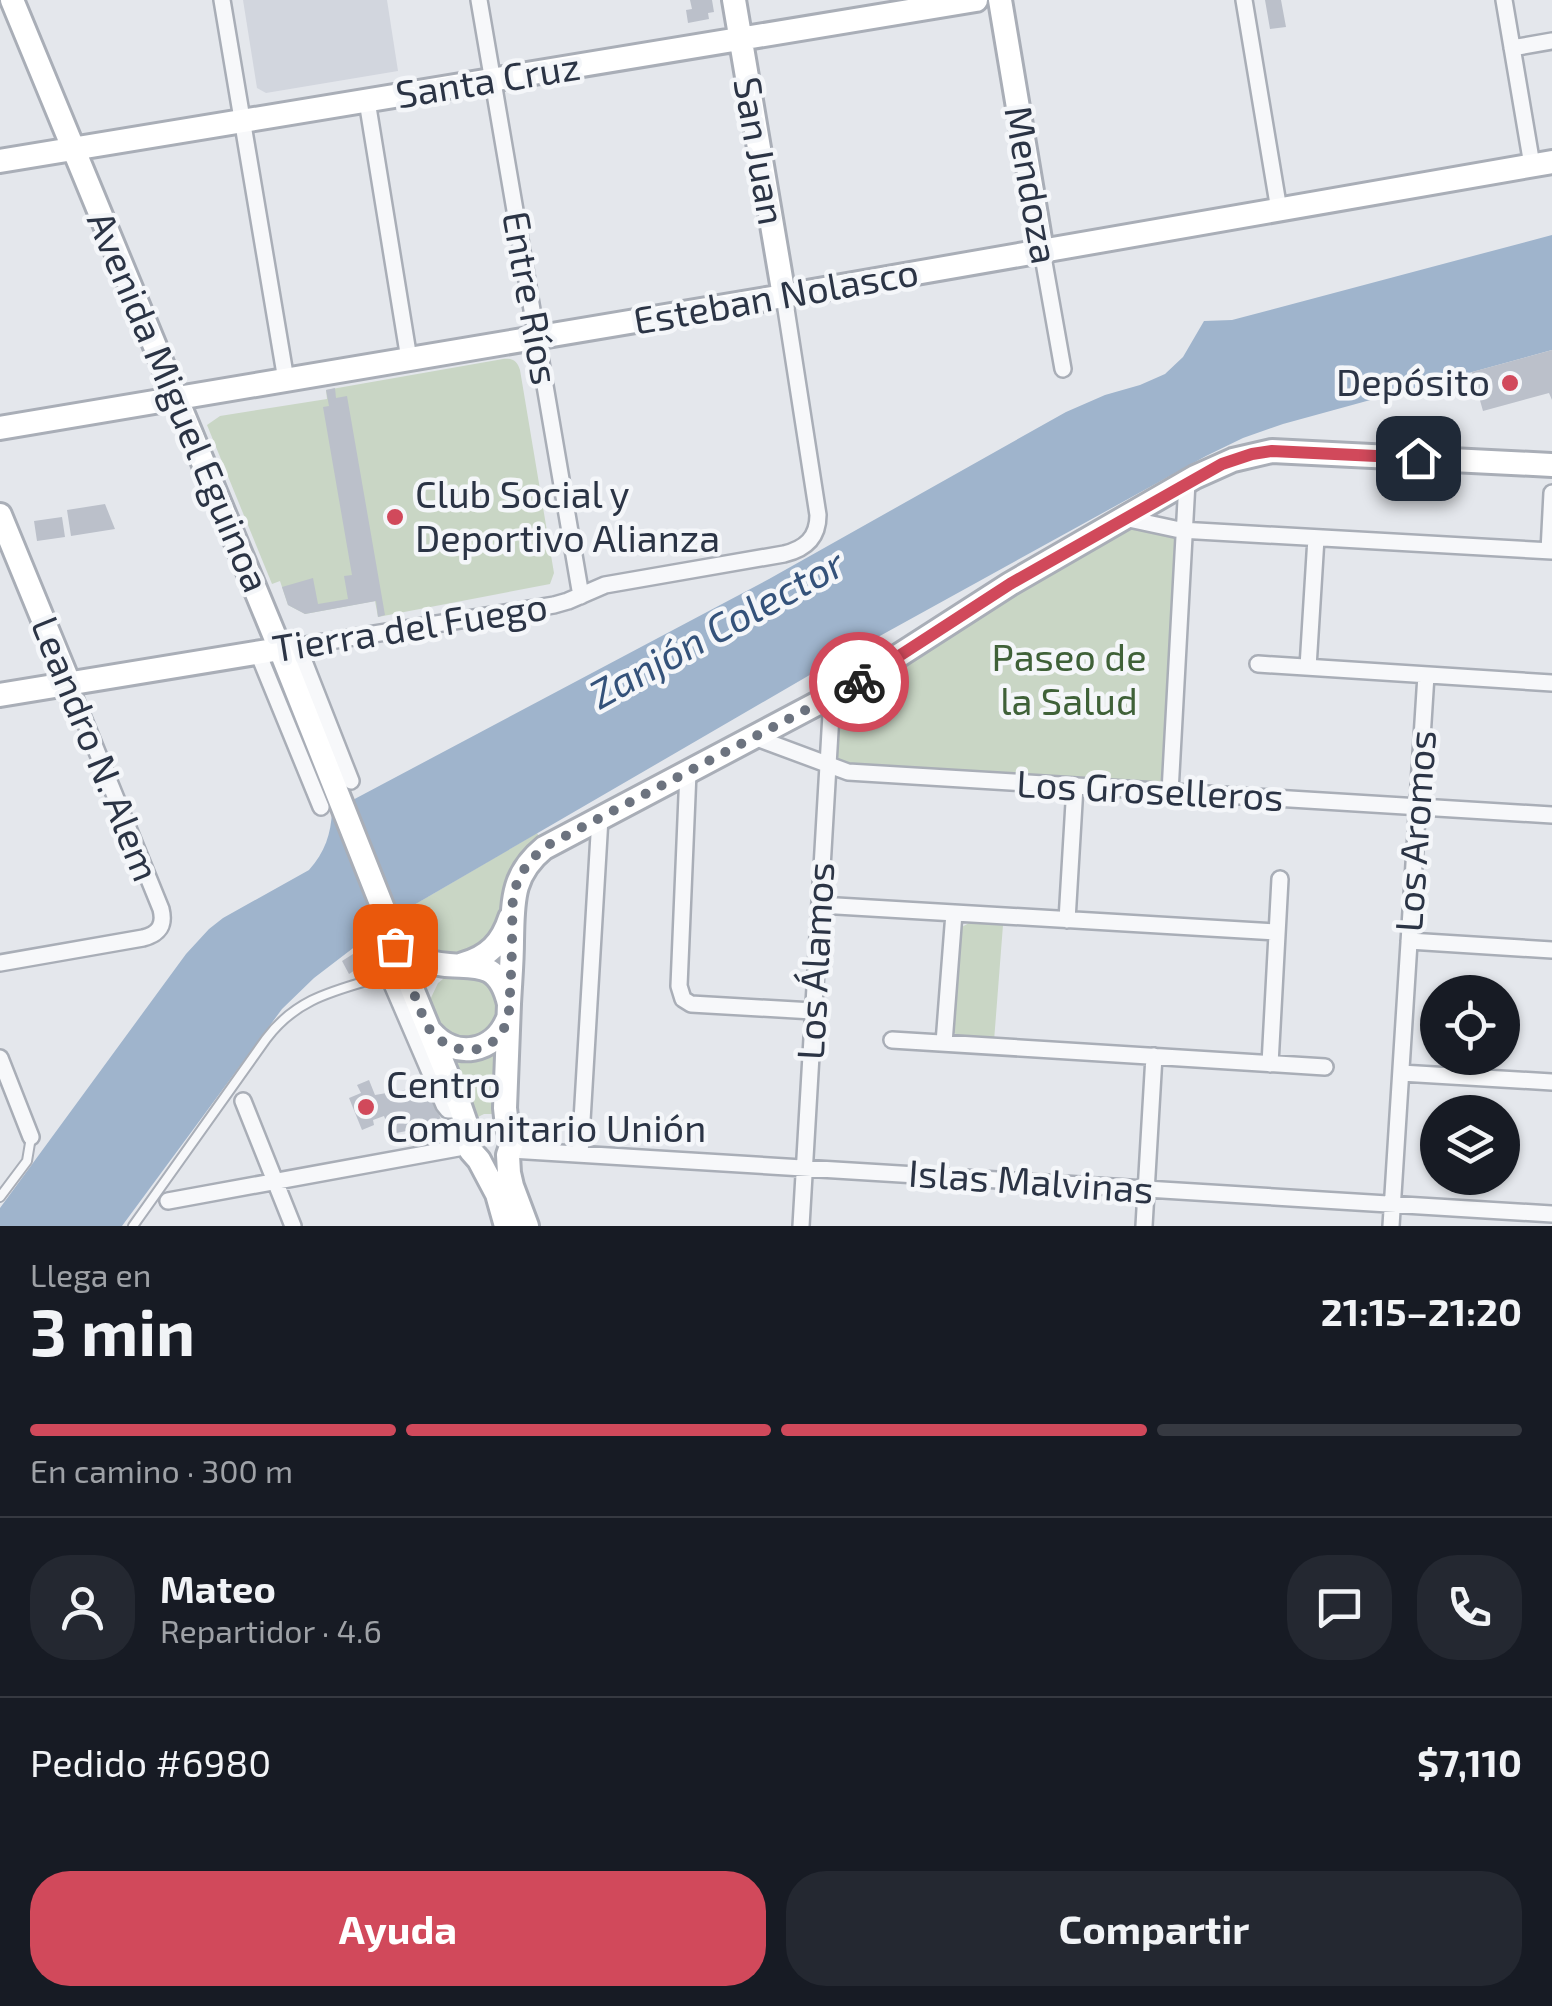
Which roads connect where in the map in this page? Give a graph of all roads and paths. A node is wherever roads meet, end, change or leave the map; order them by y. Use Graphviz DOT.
graph roads {
  1 [pos="12,0"];
  2 [pos="222,0"];
  3 [pos="479,0"];
  4 [pos="734,0"];
  5 [pos="976,0"];
  6 [pos="1000,0"];
  7 [pos="1244,0"];
  8 [pos="1504,0"];
  9 [pos="740,39"];
  10 [pos="1552,40"];
  11 [pos="1512,48"];
  12 [pos="493,80"];
  13 [pos="367,101"];
  14 [pos="242,122"];
  15 [pos="73,149"];
  16 [pos="0,162"];
  17 [pos="1542,164"];
  18 [pos="1279,210"];
  19 [pos="1042,251"];
  20 [pos="784,296"];
  21 [pos="536,338"];
  22 [pos="410,359"];
  23 [pos="1062,369"];
  24 [pos="286,380"];
  25 [pos="176,397"];
  26 [pos="0,428"];
  27 [pos="1552,465"];
  28 [pos="1187,482"];
  29 [pos="1552,493"];
  30 [pos="0,515"];
  31 [pos="1124,518"];
  32 [pos="1184,530"];
  33 [pos="812,538"];
  34 [pos="1316,538"];
  35 [pos="1550,551"];
  36 [pos="581,596"];
  37 [pos="279,649"];
  38 [pos="1258,664"];
  39 [pos="1308,667"];
  40 [pos="1426,675"];
  41 [pos="69,684"];
  42 [pos="1552,684"];
  43 [pos="0,695"];
  44 [pos="832,696"];
  45 [pos="754,738"];
  46 [pos="828,766"];
  47 [pos="688,772"];
  48 [pos="350,781"];
  49 [pos="1075,786"];
  50 [pos="1170,792"];
  51 [pos="1417,807"];
  52 [pos="1552,815"];
  53 [pos="600,818"];
  54 [pos="1280,880"];
  55 [pos="820,905"];
  56 [pos="954,913"];
  57 [pos="512,915"];
  58 [pos="388,920"];
  59 [pos="1067,920"];
  60 [pos="1277,932"];
  61 [pos="1409,941"];
  62 [pos="1552,950"];
  63 [pos="0,963"];
  64 [pos="460,965"];
  65 [pos="388,975"];
  66 [pos="509,1007"];
  67 [pos="814,1011"];
  68 [pos="426,1021"];
  69 [pos="892,1040"];
  70 [pos="944,1043"];
  71 [pos="1154,1056"];
  72 [pos="0,1058"];
  73 [pos="1270,1064"];
  74 [pos="1325,1067"];
  75 [pos="1400,1072"];
  76 [pos="1552,1082"];
  77 [pos="235,1083"];
  78 [pos="243,1100"];
  79 [pos="462,1110"];
  80 [pos="507,1126"];
  81 [pos="31,1138"];
  82 [pos="472,1147"];
  83 [pos="509,1152"];
  84 [pos="580,1154"];
  85 [pos="804,1168"];
  86 [pos="275,1182"];
  87 [pos="1146,1189"];
  88 [pos="0,1197"];
  89 [pos="168,1201"];
  90 [pos="1392,1204"];
  91 [pos="147,1206"];
  92 [pos="1552,1214"];
  93 [pos="133,1226"];
  94 [pos="293,1226"];
  95 [pos="506,1226"];
  96 [pos="528,1226"];
  97 [pos="801,1226"];
  98 [pos="1144,1226"];
  99 [pos="1391,1226"];
  1 -- 15 [label="main road, Avenida Miguel Eguinoa"];
  2 -- 14 [label="street"];
  3 -- 12 [label="street, Entre Ríos"];
  4 -- 9 [label="main road, San Juan"];
  5 -- 9 [label="main road, Santa Cruz"];
  6 -- 19 [label="main road, Mendoza"];
  7 -- 18 [label="street"];
  8 -- 11 [label="street"];
  9 -- 12 [label="main road, Santa Cruz"];
  9 -- 20 [label="main road, San Juan"];
  10 -- 11 [label="street"];
  11 -- 17 [label="street"];
  12 -- 13 [label="main road, Santa Cruz"];
  12 -- 21 [label="street, Entre Ríos"];
  13 -- 14 [label="main road, Santa Cruz"];
  13 -- 22 [label="street"];
  14 -- 15 [label="main road, Santa Cruz"];
  14 -- 24 [label="street"];
  15 -- 16 [label="main road, Santa Cruz"];
  15 -- 25 [label="main road, Avenida Miguel Eguinoa"];
  17 -- 18 [label="main road, Esteban Nolasco"];
  18 -- 19 [label="main road, Esteban Nolasco"];
  19 -- 20 [label="main road, Esteban Nolasco"];
  19 -- 23 [label="street, Mendoza"];
  20 -- 21 [label="main road, Esteban Nolasco"];
  20 -- 33 [label="street, San Juan"];
  21 -- 22 [label="main road, Esteban Nolasco"];
  21 -- 36 [label="street, Entre Ríos"];
  22 -- 24 [label="main road, Esteban Nolasco"];
  24 -- 25 [label="main road, Esteban Nolasco"];
  25 -- 26 [label="main road, Esteban Nolasco"];
  25 -- 37 [label="main road, Avenida Miguel Eguinoa"];
  27 -- 28 [label="main road"];
  28 -- 31 [label="main road"];
  28 -- 32 [label="street"];
  29 -- 35 [label="street"];
  30 -- 41 [label="main road, Leandro N. Alem"];
  31 -- 32 [label="street"];
  31 -- 44 [label="main road"];
  32 -- 34 [label="street"];
  32 -- 50 [label="street"];
  33 -- 36 [label="street, Tierra del Fuego"];
  34 -- 35 [label="street"];
  34 -- 39 [label="street"];
  36 -- 37 [label="street, Tierra del Fuego"];
  37 -- 41 [label="main road, Tierra del Fuego"];
  37 -- 48 [label="street"];
  37 -- 58 [label="main road, Avenida Miguel Eguinoa"];
  38 -- 39 [label="street"];
  39 -- 40 [label="street"];
  40 -- 42 [label="street"];
  40 -- 51 [label="street, Los Aromos"];
  41 -- 43 [label="main road, Tierra del Fuego"];
  41 -- 63 [label="street, Leandro N. Alem"];
  44 -- 45 [label="main road"];
  44 -- 46 [label="street, Los Álamos"];
  45 -- 46 [label="street, Los Groselleros"];
  45 -- 47 [label="main road"];
  46 -- 49 [label="street, Los Groselleros"];
  46 -- 55 [label="street, Los Álamos"];
  47 -- 53 [label="main road"];
  47 -- 67 [label="street"];
  49 -- 50 [label="street, Los Groselleros"];
  49 -- 59 [label="street"];
  50 -- 51 [label="street, Los Groselleros"];
  51 -- 52 [label="street, Los Groselleros"];
  51 -- 61 [label="street, Los Aromos"];
  53 -- 57 [label="main road"];
  53 -- 84 [label="street"];
  54 -- 60 [label="street"];
  55 -- 56 [label="street"];
  55 -- 67 [label="street, Los Álamos"];
  56 -- 59 [label="street"];
  56 -- 70 [label="street"];
  57 -- 64 [label="main road"];
  57 -- 66 [label="main road"];
  58 -- 64 [label="main road"];
  58 -- 68 [label="main road"];
  59 -- 60 [label="street"];
  60 -- 73 [label="street"];
  61 -- 62 [label="street"];
  61 -- 75 [label="street, Los Aromos"];
  64 -- 66 [label="main road"];
  64 -- 68 [label="main road"];
  65 -- 77 [label="lane"];
  65 -- 79 [label="street"];
  66 -- 68 [label="main road"];
  66 -- 80 [label="main road"];
  67 -- 85 [label="street, Los Álamos"];
  68 -- 79 [label="main road"];
  69 -- 70 [label="street"];
  70 -- 71 [label="street"];
  71 -- 73 [label="street"];
  71 -- 87 [label="street"];
  72 -- 81 [label="street"];
  73 -- 74 [label="street"];
  75 -- 76 [label="street"];
  75 -- 90 [label="street, Los Aromos"];
  77 -- 78 [label="lane"];
  77 -- 91 [label="lane"];
  78 -- 86 [label="street"];
  79 -- 82 [label="main road"];
  80 -- 82 [label="main road"];
  80 -- 83 [label="main road"];
  81 -- 88 [label="lane"];
  82 -- 83 [label="main road"];
  82 -- 86 [label="street"];
  82 -- 95 [label="main road"];
  83 -- 84 [label="street, Islas Malvinas"];
  83 -- 96 [label="main road"];
  84 -- 85 [label="street, Islas Malvinas"];
  85 -- 87 [label="street, Islas Malvinas"];
  85 -- 97 [label="street, Los Álamos"];
  86 -- 89 [label="street"];
  86 -- 94 [label="street"];
  87 -- 90 [label="street, Islas Malvinas"];
  87 -- 98 [label="street"];
  89 -- 91 [label="lane"];
  90 -- 92 [label="street, Islas Malvinas"];
  90 -- 99 [label="street, Los Aromos"];
  91 -- 93 [label="lane"];
}
